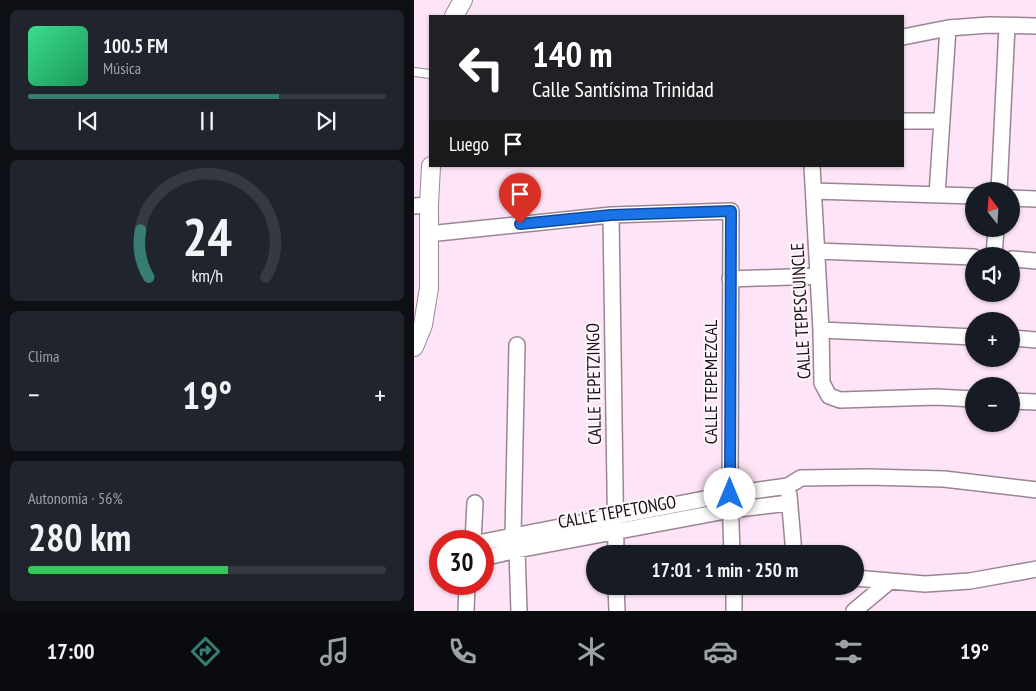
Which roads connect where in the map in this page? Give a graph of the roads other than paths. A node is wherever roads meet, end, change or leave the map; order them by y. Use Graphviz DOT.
graph roads {
  1 [pos="463,0"];
  2 [pos="455,15"];
  3 [pos="1007,26"];
  4 [pos="1036,26"];
  5 [pos="948,28"];
  6 [pos="904,37"];
  7 [pos="414,72"];
  8 [pos="429,74"];
  9 [pos="904,120"];
  10 [pos="942,121"];
  11 [pos="431,167"];
  12 [pos="812,167"];
  13 [pos="999,182"];
  14 [pos="814,191"];
  15 [pos="937,195"];
  16 [pos="965,196"];
  17 [pos="1020,198"];
  18 [pos="1036,199"];
  19 [pos="421,206"];
  20 [pos="611,215"];
  21 [pos="428,234"];
  22 [pos="817,251"];
  23 [pos="965,257"];
  24 [pos="1020,260"];
  25 [pos="1036,261"];
  26 [pos="818,276"];
  27 [pos="730,279"];
  28 [pos="419,325"];
  29 [pos="821,330"];
  30 [pos="965,337"];
  31 [pos="1020,339"];
  32 [pos="1036,340"];
  33 [pos="517,345"];
  34 [pos="414,347"];
  35 [pos="965,399"];
  36 [pos="1020,401"];
  37 [pos="1036,402"];
  38 [pos="788,486"];
  39 [pos="1036,490"];
  40 [pos="730,494"];
  41 [pos="789,502"];
  42 [pos="474,503"];
  43 [pos="731,510"];
  44 [pos="615,516"];
  45 [pos="474,530"];
  46 [pos="615,532"];
  47 [pos="513,535"];
  48 [pos="494,539"];
  49 [pos="616,545"];
  50 [pos="732,545"];
  51 [pos="793,545"];
  52 [pos="517,550"];
  53 [pos="494,555"];
  54 [pos="1036,569"];
  55 [pos="864,579"];
  56 [pos="890,582"];
  57 [pos="467,595"];
  58 [pos="616,595"];
  59 [pos="734,595"];
  60 [pos="466,611"];
  61 [pos="519,611"];
  62 [pos="617,611"];
  63 [pos="734,611"];
  64 [pos="854,611"];
  1 -- 2 [label="street"];
  3 -- 4 [label="street"];
  3 -- 5 [label="street"];
  3 -- 13 [label="street"];
  5 -- 6 [label="street"];
  5 -- 10 [label="street"];
  7 -- 8 [label="lane"];
  9 -- 10 [label="street"];
  10 -- 15 [label="street"];
  11 -- 19 [label="street"];
  12 -- 14 [label="street, CALLE TEPESCUINCLE"];
  14 -- 15 [label="street"];
  14 -- 22 [label="street, CALLE TEPESCUINCLE"];
  15 -- 16 [label="street"];
  17 -- 18 [label="street"];
  19 -- 21 [label="street"];
  20 -- 21 [label="street"];
  20 -- 27 [label="street, CALLE TEPEMEZCAL"];
  20 -- 44 [label="street, CALLE TEPETZINGO"];
  21 -- 28 [label="street"];
  22 -- 23 [label="street"];
  22 -- 26 [label="street, CALLE TEPESCUINCLE"];
  24 -- 25 [label="street"];
  26 -- 27 [label="street"];
  26 -- 29 [label="street, CALLE TEPESCUINCLE"];
  27 -- 40 [label="street, CALLE TEPEMEZCAL"];
  28 -- 34 [label="street"];
  29 -- 30 [label="street"];
  29 -- 35 [label="street, CALLE TEPESCUINCLE"];
  31 -- 32 [label="street"];
  33 -- 47 [label="street"];
  36 -- 37 [label="street"];
  38 -- 39 [label="street, CALLE TEPETONGO"];
  38 -- 40 [label="street, CALLE TEPETONGO"];
  38 -- 41 [label="street"];
  40 -- 43 [label="street, CALLE TEPEMEZCAL"];
  40 -- 44 [label="street, CALLE TEPETONGO"];
  41 -- 43 [label="street, CALLE TEPETONGO"];
  41 -- 51 [label="street"];
  42 -- 45 [label="street"];
  43 -- 46 [label="street, CALLE TEPETONGO"];
  43 -- 50 [label="street, CALLE TEPEMEZCAL"];
  44 -- 46 [label="street, CALLE TEPETZINGO"];
  44 -- 47 [label="street, CALLE TEPETONGO"];
  46 -- 49 [label="street, CALLE TEPETZINGO"];
  46 -- 52 [label="street, CALLE TEPETONGO"];
  47 -- 48 [label="street, CALLE TEPETONGO"];
  47 -- 52 [label="street"];
  52 -- 53 [label="street, CALLE TEPETONGO"];
  52 -- 61 [label="street"];
  54 -- 56 [label="street"];
  55 -- 56 [label="street"];
  56 -- 64 [label="street"];
  57 -- 60 [label="street"];
  58 -- 62 [label="street"];
  59 -- 63 [label="street"];
}
